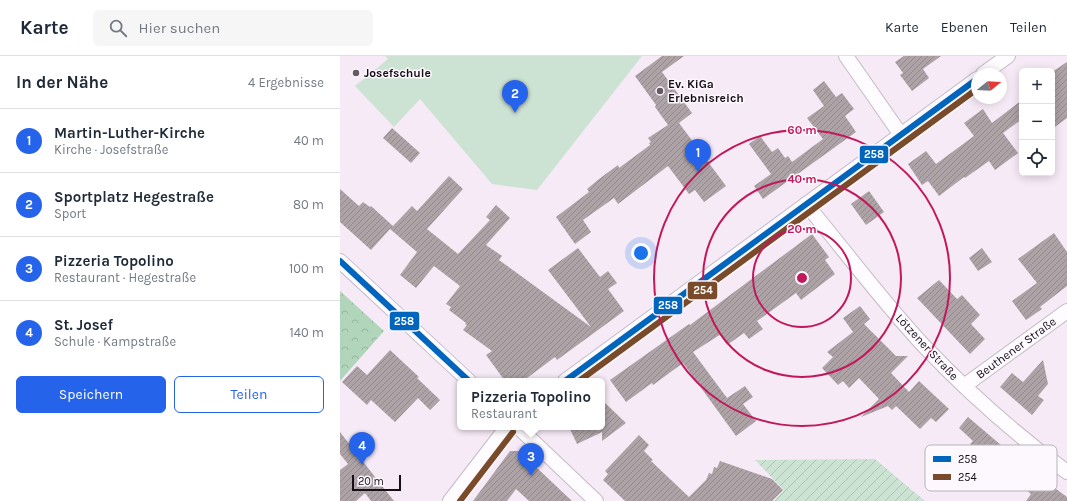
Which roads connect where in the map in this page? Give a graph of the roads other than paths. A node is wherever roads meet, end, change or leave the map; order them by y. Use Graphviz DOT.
graph roads {
  1 [pos="846,56"];
  2 [pos="1008,56"];
  3 [pos="992,68"];
  4 [pos="971,83"];
  5 [pos="901,135"];
  6 [pos="806,204"];
  7 [pos="340,260"];
  8 [pos="1067,311"];
  9 [pos="466,378"];
  10 [pos="569,378"];
  11 [pos="964,386"];
  12 [pos="504,430"];
  13 [pos="521,430"];
  14 [pos="1031,445"];
  15 [pos="1057,464"];
  16 [pos="1067,472"];
  17 [pos="450,501"];
  18 [pos="596,501"];
  1 -- 5 [label="street"];
  2 -- 3 [label="street"];
  4 -- 5 [label="street"];
  5 -- 6 [label="street"];
  6 -- 10 [label="street"];
  6 -- 11 [label="street, Lötzener Straße"];
  7 -- 9 [label="street"];
  8 -- 11 [label="street, Beuthener Straße"];
  11 -- 14 [label="street, Lötzener Straße"];
  12 -- 17 [label="street"];
  13 -- 18 [label="street"];
  15 -- 16 [label="street, Lötzener Straße"];
}
